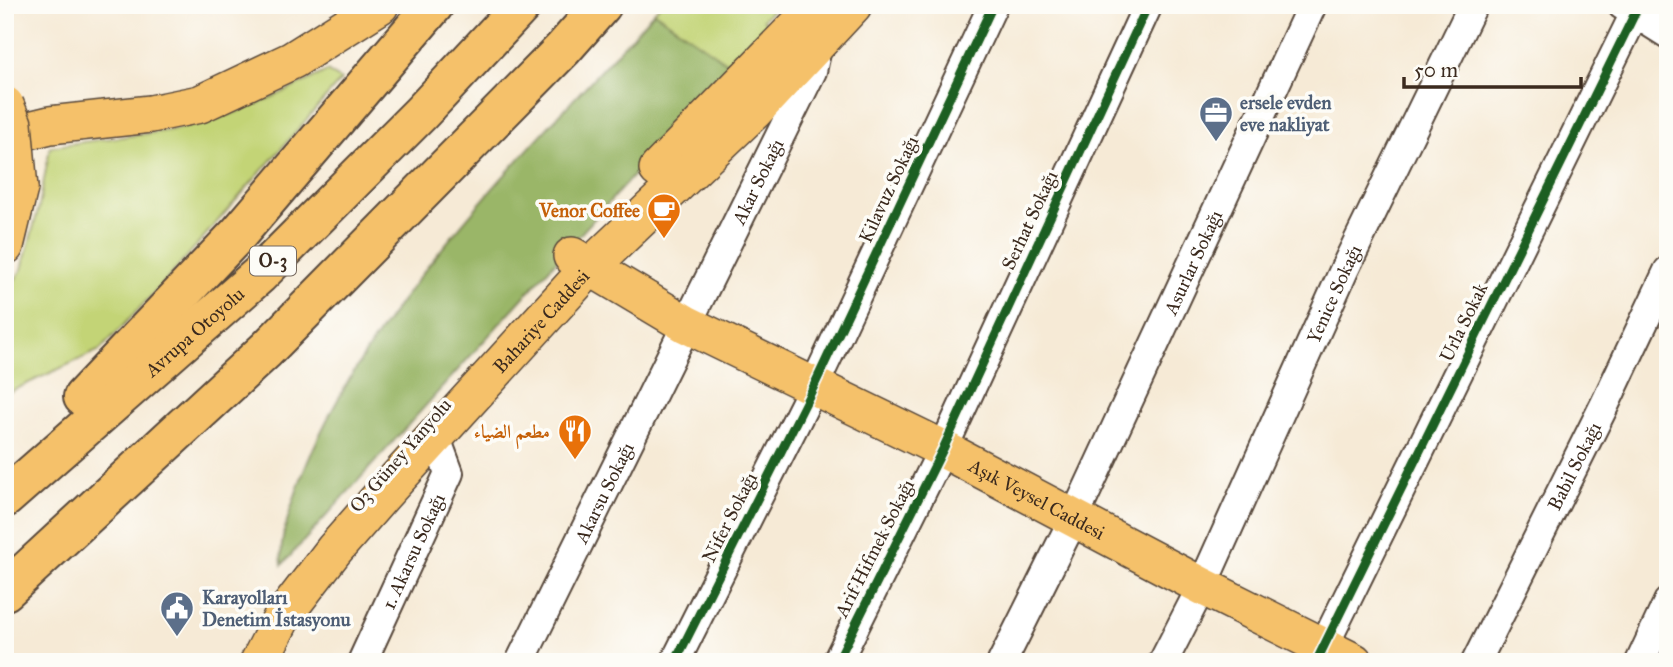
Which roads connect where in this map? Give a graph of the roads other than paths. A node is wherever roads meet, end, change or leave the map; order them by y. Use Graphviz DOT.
graph roads {
  1 [pos="380,5"];
  2 [pos="434,5"];
  3 [pos="522,5"];
  4 [pos="602,5"];
  5 [pos="853,5"];
  6 [pos="993,5"];
  7 [pos="1149,5"];
  8 [pos="1312,5"];
  9 [pos="1473,5"];
  10 [pos="1631,8"];
  11 [pos="819,21"];
  12 [pos="1668,34"];
  13 [pos="5,105"];
  14 [pos="5,136"];
  15 [pos="5,246"];
  16 [pos="581,262"];
  17 [pos="1668,271"];
  18 [pos="686,324"];
  19 [pos="813,388"];
  20 [pos="436,438"];
  21 [pos="943,449"];
  22 [pos="5,468"];
  23 [pos="5,498"];
  24 [pos="1074,518"];
  25 [pos="1202,586"];
  26 [pos="5,591"];
  27 [pos="1668,603"];
  28 [pos="1332,656"];
  29 [pos="238,662"];
  30 [pos="259,662"];
  31 [pos="362,662"];
  32 [pos="520,662"];
  33 [pos="676,662"];
  34 [pos="837,662"];
  35 [pos="1002,662"];
  36 [pos="1163,662"];
  37 [pos="1476,662"];
  38 [pos="1640,662"];
  1 -- 14 [label="main road"];
  2 -- 22 [label="highway"];
  3 -- 23 [label="highway, Avrupa Otoyolu / O-3"];
  4 -- 26 [label="highway"];
  5 -- 11 [label="main road"];
  6 -- 19 [label="street, Kilavuz Sokağı"];
  7 -- 21 [label="street, Serhat Sokağı"];
  8 -- 24 [label="street, Asurlar Sokağı"];
  9 -- 25 [label="street, Yenice Sokağı"];
  10 -- 12 [label="street"];
  10 -- 28 [label="street, Urla Sokak"];
  11 -- 16 [label="main road"];
  11 -- 18 [label="street, Akar Sokağı"];
  13 -- 15 [label="main road, bridge"];
  16 -- 18 [label="main road, Aşık Veysel Caddesi"];
  16 -- 20 [label="main road, Bahariye Caddesi"];
  16 -- 29 [label="main road, O3 Güney Yanyolu"];
  17 -- 37 [label="street, Babil Sokağı"];
  18 -- 19 [label="main road, Aşık Veysel Caddesi"];
  18 -- 32 [label="street, Akarsu Sokağı"];
  19 -- 21 [label="main road, Aşık Veysel Caddesi"];
  19 -- 33 [label="street, Nifer Sokağı"];
  20 -- 30 [label="main road, Bahariye Caddesi"];
  20 -- 31 [label="street, 1. Akarsu Sokağı"];
  21 -- 24 [label="main road, Aşık Veysel Caddesi"];
  21 -- 34 [label="street, Arif Hifmek Sokağı"];
  24 -- 25 [label="main road, Aşık Veysel Caddesi"];
  24 -- 35 [label="street, Asurlar Sokağı"];
  25 -- 28 [label="main road, Aşık Veysel Caddesi"];
  25 -- 36 [label="street, Yenice Sokağı"];
  27 -- 38 [label="street"];
}
